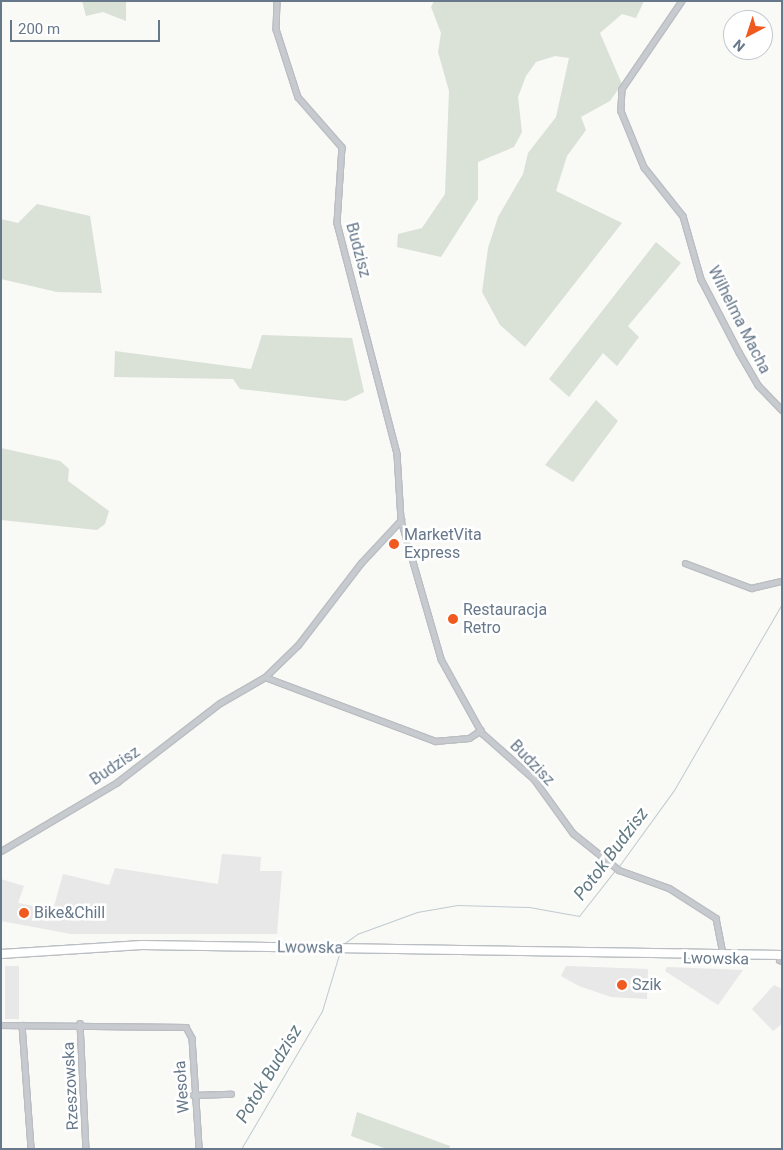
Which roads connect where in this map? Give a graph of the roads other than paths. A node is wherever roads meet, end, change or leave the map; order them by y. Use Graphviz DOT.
graph roads {
  1 [pos="277,1"];
  2 [pos="682,1"];
  3 [pos="782,410"];
  4 [pos="402,520"];
  5 [pos="685,563"];
  6 [pos="782,581"];
  7 [pos="265,677"];
  8 [pos="481,730"];
  9 [pos="1,852"];
  10 [pos="1,954"];
  11 [pos="723,956"];
  12 [pos="781,959"];
  13 [pos="80,1023"];
  14 [pos="1,1025"];
  15 [pos="22,1025"];
  16 [pos="186,1027"];
  17 [pos="231,1094"];
  18 [pos="193,1095"];
  19 [pos="199,1147"];
  20 [pos="31,1149"];
  21 [pos="86,1149"];
  1 -- 4 [label="street, Budzisz"];
  2 -- 3 [label="street, Wilhelma Macha"];
  4 -- 7 [label="street, Budzisz"];
  4 -- 8 [label="street, Budzisz"];
  5 -- 6 [label="street"];
  7 -- 8 [label="street"];
  7 -- 9 [label="street, Budzisz"];
  8 -- 11 [label="street, Budzisz"];
  10 -- 11 [label="main road, Lwowska"];
  11 -- 12 [label="main road, Lwowska"];
  13 -- 15 [label="street, Rzeszowska"];
  13 -- 16 [label="street, Rzeszowska"];
  13 -- 21 [label="street, Rzeszowska"];
  14 -- 15 [label="street, Rzeszowska"];
  15 -- 20 [label="street"];
  16 -- 18 [label="street, Wesoła"];
  17 -- 18 [label="street"];
  18 -- 19 [label="street, Wesoła"];
}
